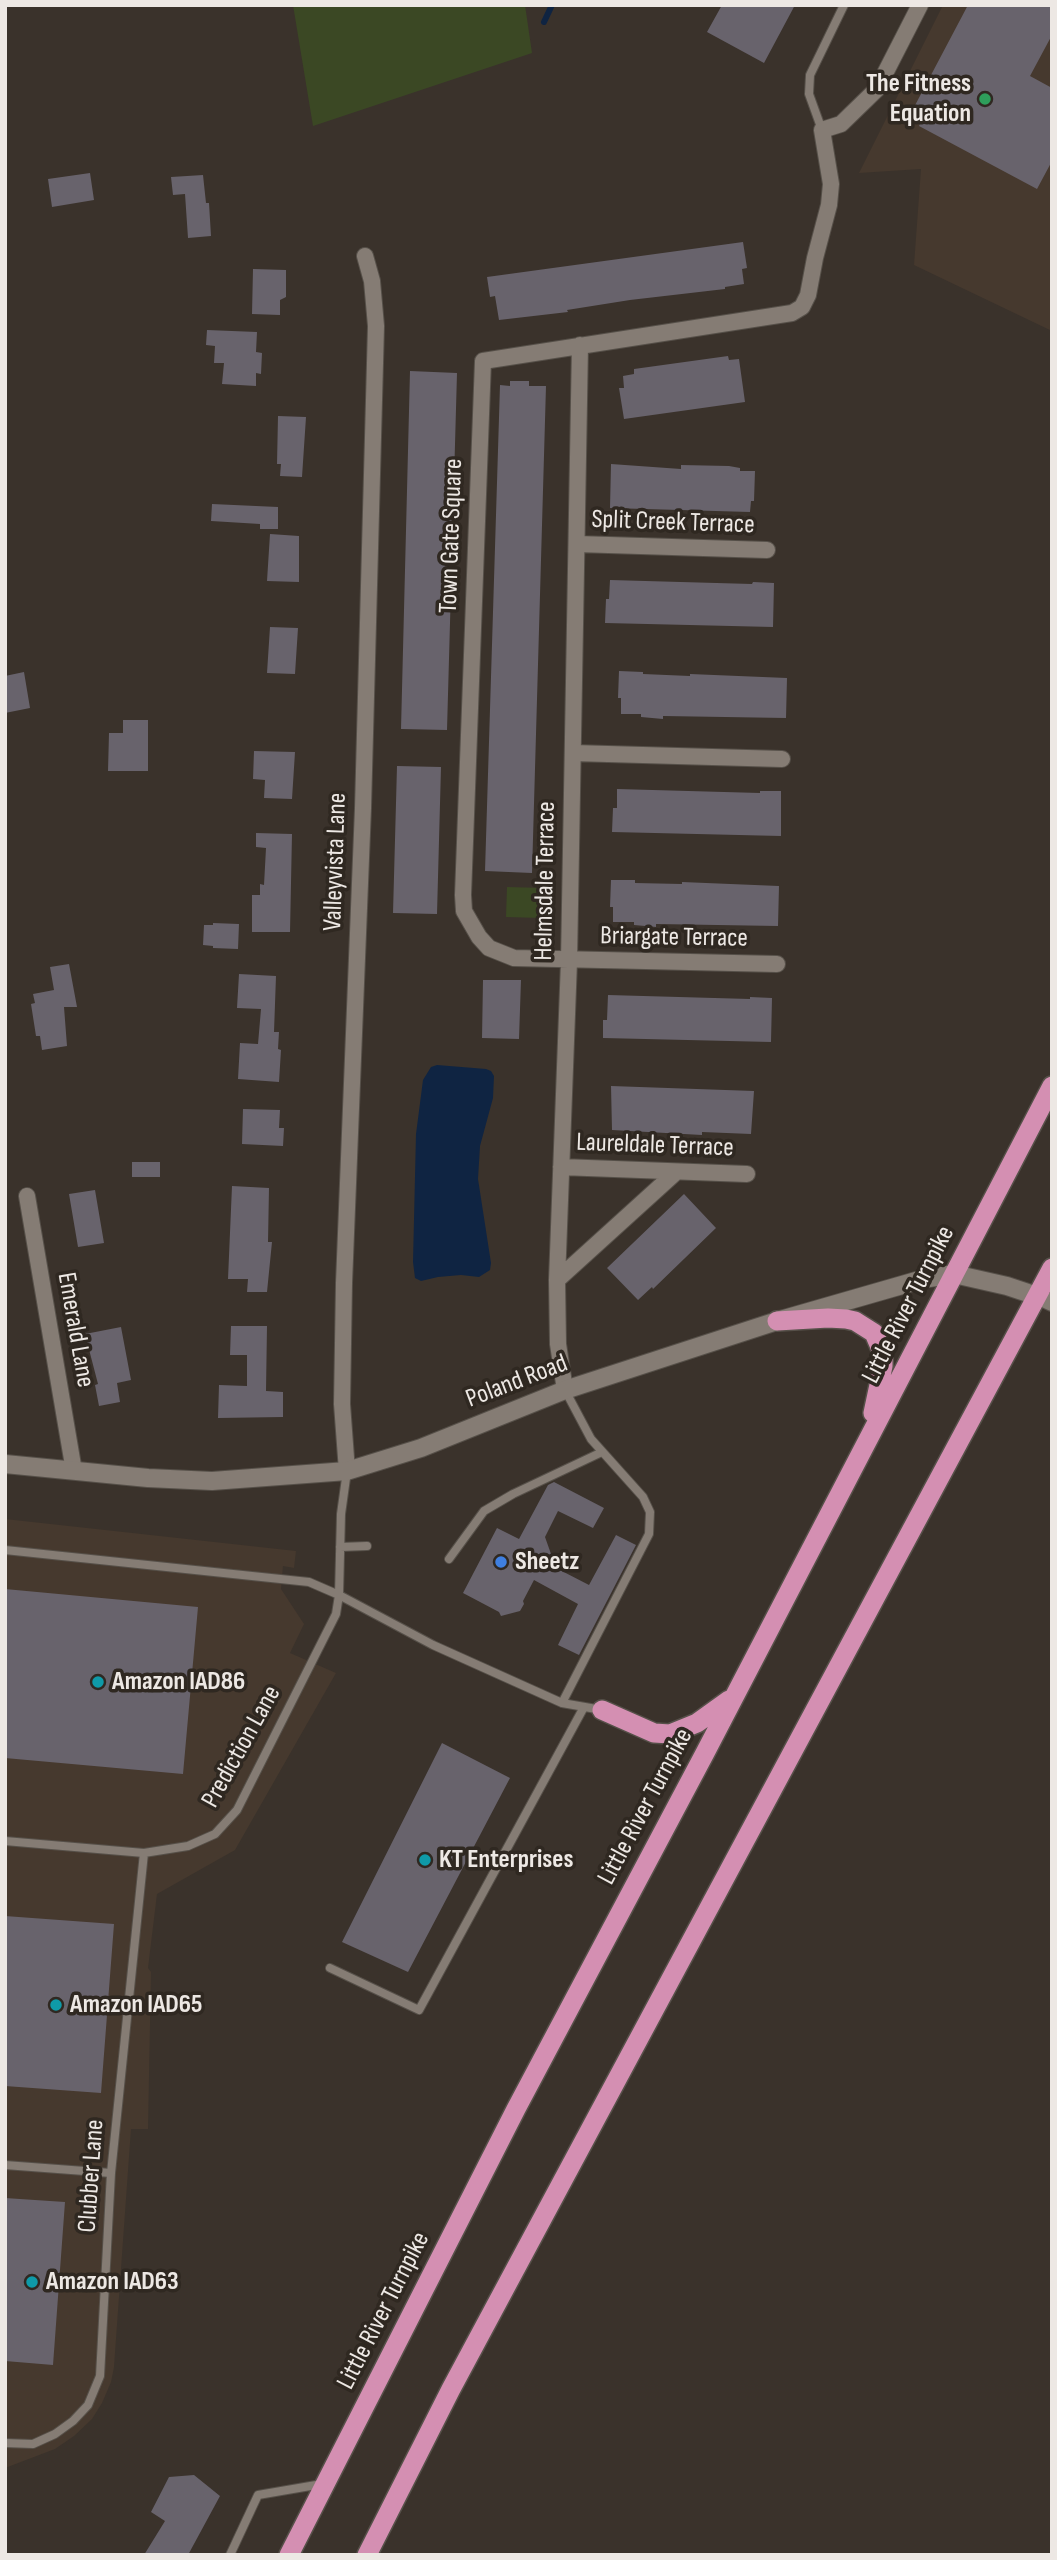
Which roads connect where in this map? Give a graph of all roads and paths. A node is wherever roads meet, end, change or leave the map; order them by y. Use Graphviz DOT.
graph roads {
  1 [pos="844,5"];
  2 [pos="920,5"];
  3 [pos="822,130"];
  4 [pos="365,256"];
  5 [pos="580,345"];
  6 [pos="577,544"];
  7 [pos="767,550"];
  8 [pos="573,754"];
  9 [pos="782,759"];
  10 [pos="569,961"];
  11 [pos="777,964"];
  12 [pos="1052,1086"];
  13 [pos="561,1167"];
  14 [pos="675,1172"];
  15 [pos="747,1174"];
  16 [pos="27,1196"];
  17 [pos="1052,1268"];
  18 [pos="954,1274"];
  19 [pos="557,1280"];
  20 [pos="1044,1299"];
  21 [pos="777,1321"];
  22 [pos="565,1390"];
  23 [pos="603,1452"];
  24 [pos="5,1464"];
  25 [pos="853,1468"];
  26 [pos="74,1471"];
  27 [pos="347,1471"];
  28 [pos="367,1546"];
  29 [pos="340,1547"];
  30 [pos="5,1550"];
  31 [pos="449,1559"];
  32 [pos="340,1595"];
  33 [pos="733,1697"];
  34 [pos="562,1703"];
  35 [pos="593,1709"];
  36 [pos="5,1841"];
  37 [pos="144,1853"];
  38 [pos="330,1968"];
  39 [pos="5,2165"];
  40 [pos="111,2173"];
  41 [pos="5,2443"];
  42 [pos="326,2484"];
  43 [pos="230,2555"];
  44 [pos="289,2555"];
  45 [pos="367,2555"];
  1 -- 3 [label="lane"];
  2 -- 3 [label="street"];
  3 -- 5 [label="street, Town Gate Square"];
  4 -- 27 [label="street, Valleyvista Lane"];
  5 -- 6 [label="street, Helmsdale Terrace"];
  5 -- 10 [label="street, Town Gate Square"];
  6 -- 7 [label="street, Split Creek Terrace"];
  6 -- 8 [label="street, Helmsdale Terrace"];
  8 -- 9 [label="street"];
  8 -- 10 [label="street, Helmsdale Terrace"];
  10 -- 11 [label="street, Briargate Terrace"];
  10 -- 13 [label="street, Helmsdale Terrace"];
  12 -- 18 [label="highway, Little River Turnpike"];
  13 -- 14 [label="street, Laureldale Terrace"];
  13 -- 19 [label="street, Helmsdale Terrace"];
  14 -- 15 [label="street, Laureldale Terrace"];
  14 -- 19 [label="street"];
  16 -- 26 [label="street, Emerald Lane"];
  17 -- 20 [label="highway"];
  18 -- 20 [label="street, Poland Road"];
  18 -- 21 [label="street, Poland Road"];
  18 -- 25 [label="highway, Little River Turnpike"];
  19 -- 22 [label="street, Helmsdale Terrace"];
  20 -- 45 [label="highway"];
  21 -- 22 [label="street, Poland Road"];
  21 -- 25 [label="highway"];
  22 -- 23 [label="lane"];
  22 -- 27 [label="street, Poland Road"];
  23 -- 31 [label="lane"];
  23 -- 34 [label="lane"];
  24 -- 26 [label="street, Poland Road"];
  25 -- 33 [label="highway, Little River Turnpike"];
  26 -- 27 [label="street, Poland Road"];
  27 -- 29 [label="lane, Prediction Lane"];
  28 -- 29 [label="lane"];
  29 -- 32 [label="lane, Prediction Lane"];
  30 -- 32 [label="lane"];
  32 -- 34 [label="lane"];
  32 -- 37 [label="lane, Prediction Lane"];
  33 -- 35 [label="highway"];
  33 -- 42 [label="highway, Little River Turnpike"];
  34 -- 35 [label="lane"];
  35 -- 38 [label="lane"];
  36 -- 37 [label="lane, Prediction Lane"];
  37 -- 40 [label="lane, Clubber Lane"];
  39 -- 40 [label="lane"];
  40 -- 41 [label="lane, Clubber Lane"];
  42 -- 43 [label="lane"];
  42 -- 44 [label="highway, Little River Turnpike"];
}
